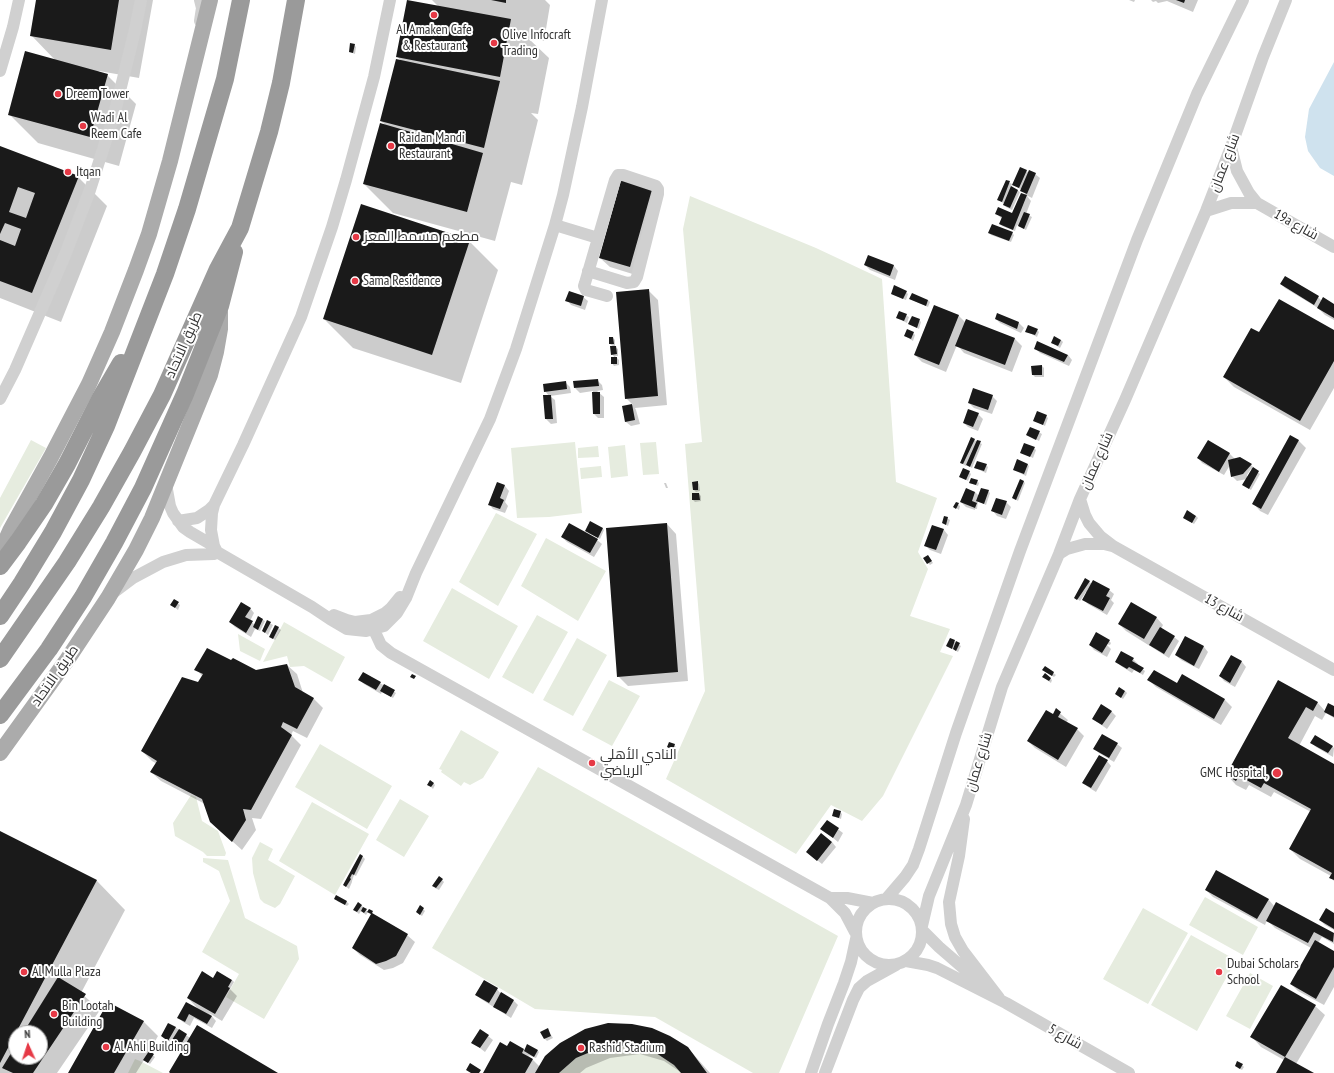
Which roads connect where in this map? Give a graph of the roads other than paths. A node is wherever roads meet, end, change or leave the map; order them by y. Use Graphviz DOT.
graph roads {
  1 [pos="19,0"];
  2 [pos="141,0"];
  3 [pos="200,0"];
  4 [pos="210,0"];
  5 [pos="242,0"];
  6 [pos="296,0"];
  7 [pos="390,0"];
  8 [pos="602,0"];
  9 [pos="1243,0"];
  10 [pos="1286,0"];
  11 [pos="198,48"];
  12 [pos="0,71"];
  13 [pos="1231,147"];
  14 [pos="1257,203"];
  15 [pos="1206,211"];
  16 [pos="555,225"];
  17 [pos="240,228"];
  18 [pos="598,238"];
  19 [pos="1334,246"];
  20 [pos="588,271"];
  21 [pos="608,296"];
  22 [pos="220,306"];
  23 [pos="141,335"];
  24 [pos="0,399"];
  25 [pos="166,484"];
  26 [pos="1080,499"];
  27 [pos="214,505"];
  28 [pos="178,521"];
  29 [pos="1113,546"];
  30 [pos="216,549"];
  31 [pos="0,553"];
  32 [pos="1058,554"];
  33 [pos="0,566"];
  34 [pos="416,573"];
  35 [pos="108,598"];
  36 [pos="312,607"];
  37 [pos="0,616"];
  38 [pos="374,630"];
  39 [pos="0,660"];
  40 [pos="1334,670"];
  41 [pos="0,715"];
  42 [pos="0,753"];
  43 [pos="966,805"];
  44 [pos="830,898"];
  45 [pos="886,898"];
  46 [pos="873,903"];
  47 [pos="922,929"];
  48 [pos="856,935"];
  49 [pos="902,962"];
  50 [pos="1001,1001"];
  51 [pos="812,1073"];
  52 [pos="825,1073"];
  53 [pos="1129,1073"];
  1 -- 12 [label="street"];
  2 -- 24 [label="street"];
  3 -- 11 [label="street"];
  4 -- 11 [label="main road"];
  5 -- 23 [label="highway"];
  6 -- 17 [label="highway, طريق الاتحاد"];
  7 -- 27 [label="street"];
  8 -- 16 [label="street"];
  9 -- 45 [label="street"];
  10 -- 13 [label="street, شارع عمان"];
  11 -- 31 [label="main road"];
  13 -- 14 [label="street, 19a شارع"];
  13 -- 15 [label="street, شارع عمان"];
  14 -- 15 [label="street, 19a شارع"];
  14 -- 19 [label="street, 19a شارع"];
  15 -- 26 [label="street, شارع عمان"];
  16 -- 18 [label="street"];
  16 -- 34 [label="street"];
  17 -- 22 [label="highway"];
  17 -- 39 [label="highway, طريق الاتحاد"];
  18 -- 20 [label="street"];
  18 -- 20 [label="street"];
  20 -- 21 [label="street"];
  22 -- 25 [label="main road, طريق الاتحاد"];
  22 -- 41 [label="highway"];
  23 -- 33 [label="highway"];
  23 -- 37 [label="highway"];
  25 -- 28 [label="street"];
  25 -- 35 [label="main road, طريق الاتحاد"];
  26 -- 29 [label="street, شارع 13"];
  26 -- 32 [label="street, شارع عمان"];
  27 -- 28 [label="street"];
  27 -- 30 [label="street"];
  28 -- 30 [label="street"];
  29 -- 32 [label="street, شارع 13"];
  29 -- 40 [label="street, شارع 13"];
  30 -- 35 [label="street"];
  30 -- 36 [label="street"];
  32 -- 43 [label="street, شارع عمان"];
  34 -- 36 [label="street"];
  34 -- 38 [label="street"];
  35 -- 42 [label="main road, طريق الاتحاد"];
  36 -- 38 [label="street"];
  38 -- 44 [label="street"];
  43 -- 47 [label="street, شارع عمان"];
  43 -- 50 [label="street"];
  44 -- 46 [label="street"];
  44 -- 48 [label="street"];
  45 -- 46 [label="street"];
  45 -- 47 [label="street"];
  46 -- 48 [label="street"];
  47 -- 49 [label="street"];
  47 -- 50 [label="street, شارع 5"];
  48 -- 49 [label="street"];
  48 -- 51 [label="street"];
  49 -- 50 [label="street, شارع 5"];
  49 -- 52 [label="street"];
  50 -- 53 [label="street, شارع 5"];
}
